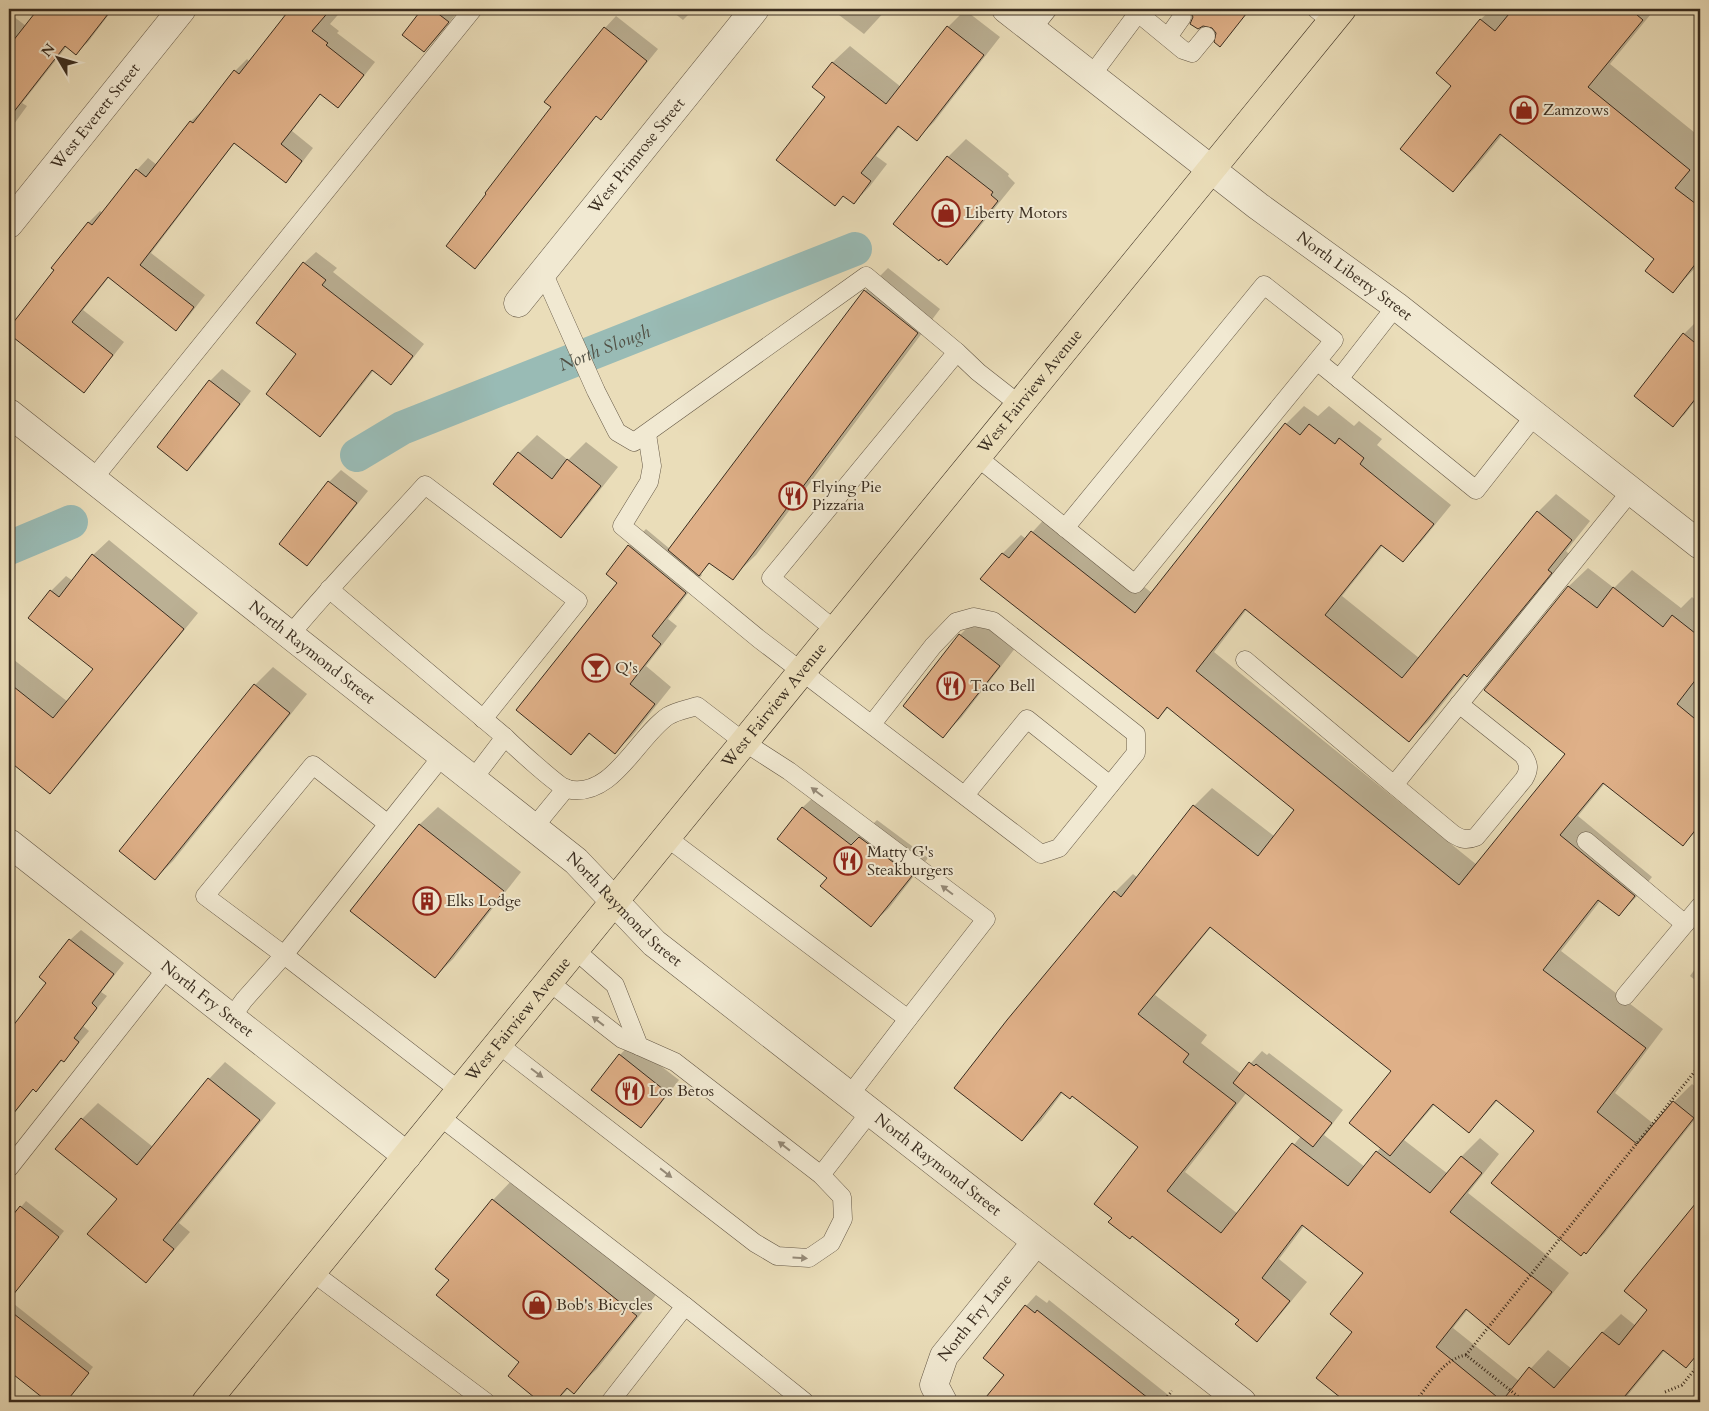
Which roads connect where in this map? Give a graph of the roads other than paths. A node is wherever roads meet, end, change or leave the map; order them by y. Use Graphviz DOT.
graph roads {
  1 [pos="182,9"];
  2 [pos="473,9"];
  3 [pos="755,9"];
  4 [pos="1006,9"];
  5 [pos="1137,10"];
  6 [pos="1330,13"];
  7 [pos="1182,17"];
  8 [pos="1040,19"];
  9 [pos="1206,36"];
  10 [pos="1168,37"];
  11 [pos="1091,76"];
  12 [pos="1212,170"];
  13 [pos="9,224"];
  14 [pos="543,272"];
  15 [pos="518,303"];
  16 [pos="1396,306"];
  17 [pos="957,352"];
  18 [pos="1317,361"];
  19 [pos="1339,379"];
  20 [pos="1020,405"];
  21 [pos="9,413"];
  22 [pos="1535,415"];
  23 [pos="647,434"];
  24 [pos="977,456"];
  25 [pos="93,479"];
  26 [pos="1631,490"];
  27 [pos="1065,528"];
  28 [pos="1700,545"];
  29 [pos="329,589"];
  30 [pos="835,630"];
  31 [pos="290,635"];
  32 [pos="1244,660"];
  33 [pos="802,671"];
  34 [pos="1459,704"];
  35 [pos="483,719"];
  36 [pos="872,724"];
  37 [pos="505,738"];
  38 [pos="744,742"];
  39 [pos="442,755"];
  40 [pos="473,779"];
  41 [pos="1110,785"];
  42 [pos="1394,785"];
  43 [pos="566,788"];
  44 [pos="964,795"];
  45 [pos="388,824"];
  46 [pos="534,827"];
  47 [pos="666,837"];
  48 [pos="1586,841"];
  49 [pos="9,843"];
  50 [pos="615,901"];
  51 [pos="1700,906"];
  52 [pos="1685,924"];
  53 [pos="575,950"];
  54 [pos="284,955"];
  55 [pos="167,968"];
  56 [pos="549,982"];
  57 [pos="1626,996"];
  58 [pos="231,1018"];
  59 [pos="908,1019"];
  60 [pos="498,1044"];
  61 [pos="639,1046"];
  62 [pos="460,1091"];
  63 [pos="860,1104"];
  64 [pos="439,1116"];
  65 [pos="407,1156"];
  66 [pos="9,1168"];
  67 [pos="821,1175"];
  68 [pos="1036,1242"];
  69 [pos="312,1272"];
  70 [pos="684,1306"];
  71 [pos="206,1402"];
  72 [pos="486,1402"];
  73 [pos="610,1402"];
  74 [pos="805,1402"];
  75 [pos="943,1402"];
  76 [pos="1242,1402"];
  1 -- 13 [label="street, West Everett Street"];
  2 -- 25 [label="lane"];
  3 -- 14 [label="street, West Primrose Street"];
  4 -- 8 [label="street, North Liberty Street"];
  5 -- 10 [label="lane"];
  5 -- 11 [label="lane"];
  6 -- 12 [label="main road, West Fairview Avenue"];
  7 -- 10 [label="lane"];
  8 -- 11 [label="street, North Liberty Street"];
  9 -- 10 [label="lane"];
  11 -- 12 [label="street, North Liberty Street"];
  12 -- 16 [label="street, North Liberty Street"];
  12 -- 20 [label="main road, West Fairview Avenue"];
  14 -- 15 [label="street, West Primrose Street"];
  14 -- 23 [label="lane"];
  16 -- 19 [label="lane"];
  16 -- 22 [label="street, North Liberty Street"];
  17 -- 20 [label="lane"];
  17 -- 23 [label="lane"];
  17 -- 30 [label="lane"];
  18 -- 19 [label="lane"];
  18 -- 27 [label="lane"];
  18 -- 27 [label="lane"];
  19 -- 22 [label="lane"];
  20 -- 24 [label="main road, West Fairview Avenue"];
  21 -- 25 [label="street, North Raymond Street"];
  22 -- 26 [label="street, North Liberty Street"];
  23 -- 33 [label="lane"];
  24 -- 27 [label="lane"];
  24 -- 30 [label="main road, West Fairview Avenue"];
  25 -- 31 [label="street, North Raymond Street"];
  26 -- 28 [label="street, North Liberty Street"];
  26 -- 34 [label="lane"];
  29 -- 31 [label="lane"];
  29 -- 35 [label="lane"];
  29 -- 35 [label="lane"];
  30 -- 33 [label="main road, West Fairview Avenue"];
  31 -- 39 [label="street, North Raymond Street"];
  32 -- 42 [label="lane"];
  33 -- 36 [label="lane"];
  33 -- 38 [label="main road, West Fairview Avenue"];
  34 -- 42 [label="lane"];
  34 -- 42 [label="lane"];
  35 -- 37 [label="lane"];
  36 -- 41 [label="lane"];
  36 -- 44 [label="lane"];
  37 -- 40 [label="lane"];
  37 -- 43 [label="lane"];
  38 -- 43 [label="lane"];
  38 -- 47 [label="main road, West Fairview Avenue"];
  59 -- 38 [label="lane, one-way"];
  39 -- 40 [label="street, North Raymond Street"];
  39 -- 45 [label="lane"];
  40 -- 46 [label="street, North Raymond Street"];
  41 -- 44 [label="lane"];
  41 -- 44 [label="lane"];
  43 -- 46 [label="lane"];
  45 -- 54 [label="lane"];
  45 -- 54 [label="lane"];
  46 -- 50 [label="street, North Raymond Street"];
  47 -- 50 [label="main road, West Fairview Avenue"];
  47 -- 59 [label="lane"];
  48 -- 52 [label="lane"];
  49 -- 55 [label="street, North Fry Street"];
  50 -- 53 [label="main road, West Fairview Avenue"];
  50 -- 63 [label="street, North Raymond Street"];
  51 -- 52 [label="lane"];
  52 -- 57 [label="lane"];
  53 -- 56 [label="main road, West Fairview Avenue"];
  53 -- 61 [label="lane"];
  54 -- 58 [label="lane"];
  54 -- 62 [label="lane"];
  55 -- 58 [label="street, North Fry Street"];
  55 -- 66 [label="lane"];
  56 -- 60 [label="main road, West Fairview Avenue"];
  61 -- 56 [label="lane, one-way"];
  58 -- 65 [label="street, North Fry Street"];
  59 -- 63 [label="lane"];
  60 -- 62 [label="main road, West Fairview Avenue"];
  60 -- 67 [label="lane, one-way"];
  67 -- 61 [label="lane, one-way"];
  62 -- 64 [label="main road, West Fairview Avenue"];
  63 -- 67 [label="lane"];
  63 -- 68 [label="street, North Raymond Street"];
  64 -- 65 [label="main road, West Fairview Avenue"];
  64 -- 70 [label="lane"];
  65 -- 69 [label="main road, West Fairview Avenue"];
  68 -- 75 [label="street, North Fry Lane"];
  68 -- 76 [label="street, North Raymond Street"];
  69 -- 71 [label="main road, West Fairview Avenue"];
  69 -- 72 [label="lane"];
  70 -- 73 [label="lane"];
  70 -- 74 [label="lane"];
}
